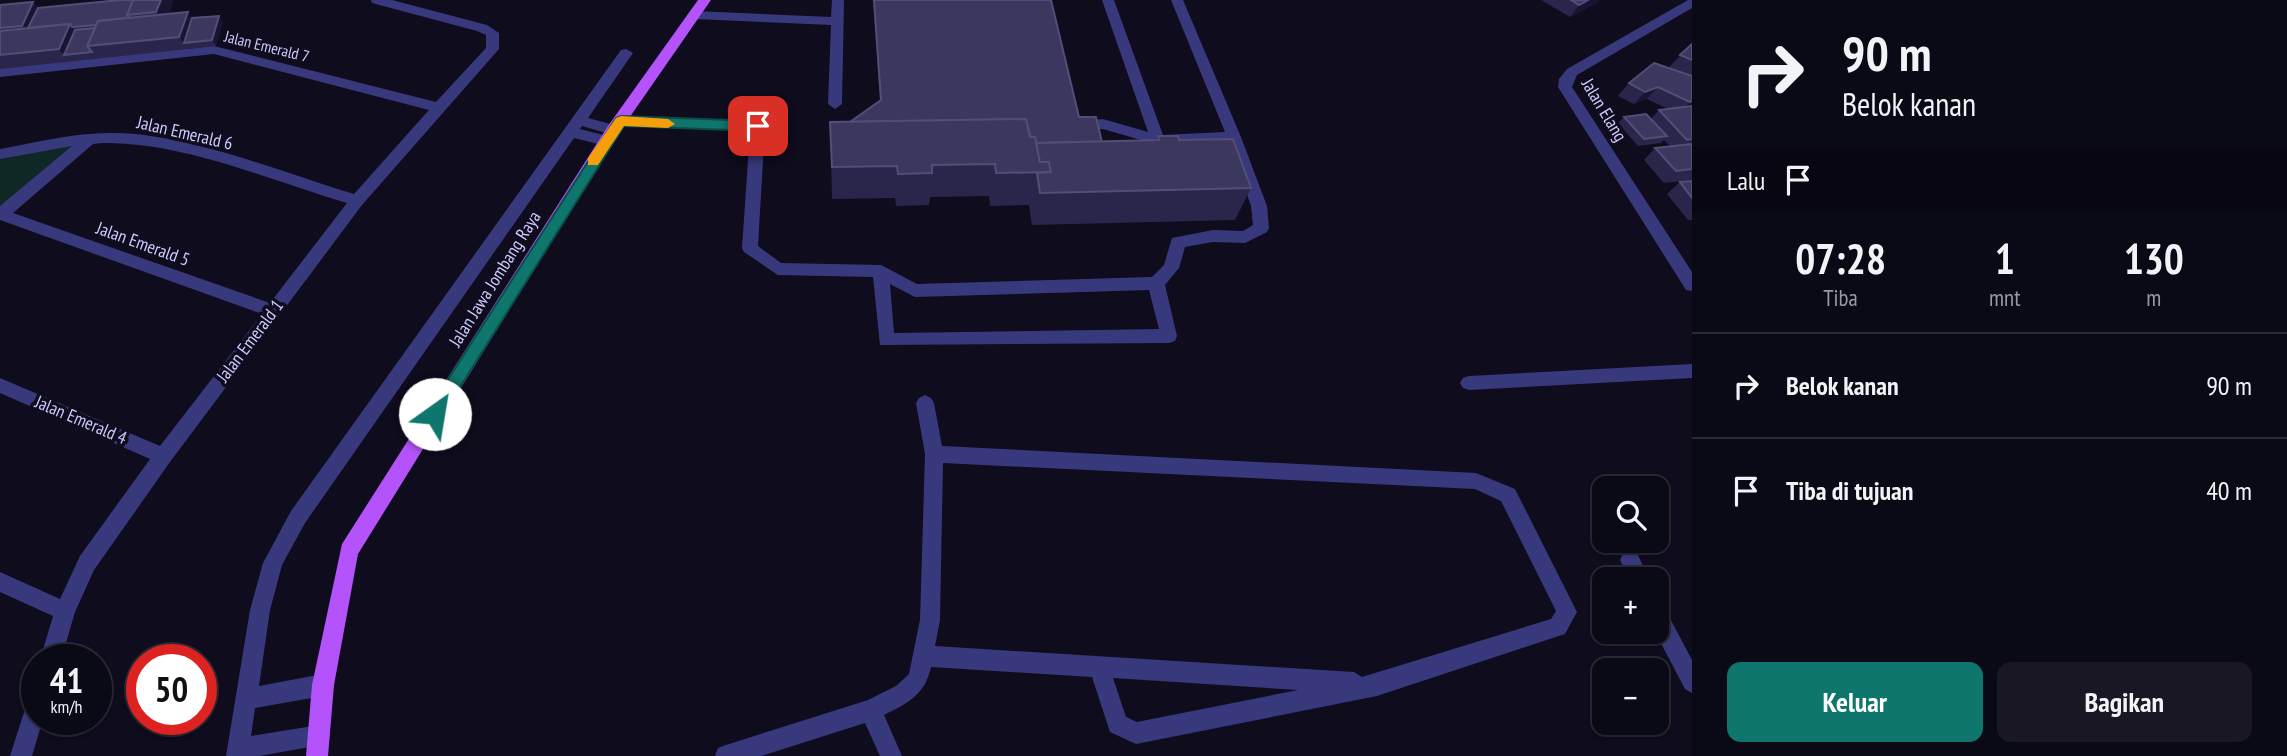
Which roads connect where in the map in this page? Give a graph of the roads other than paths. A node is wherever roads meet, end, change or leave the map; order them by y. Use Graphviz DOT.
graph roads {
  1 [pos="377,0"];
  2 [pos="838,0"];
  3 [pos="1108,0"];
  4 [pos="1177,0"];
  5 [pos="1692,3"];
  6 [pos="699,7"];
  7 [pos="838,21"];
  8 [pos="626,53"];
  9 [pos="0,72"];
  10 [pos="835,104"];
  11 [pos="439,108"];
  12 [pos="1076,113"];
  13 [pos="574,126"];
  14 [pos="613,130"];
  15 [pos="1234,137"];
  16 [pos="89,141"];
  17 [pos="1158,141"];
  18 [pos="0,154"];
  19 [pos="358,201"];
  20 [pos="1,214"];
  21 [pos="881,271"];
  22 [pos="1156,283"];
  23 [pos="1692,285"];
  24 [pos="274,311"];
  25 [pos="1692,371"];
  26 [pos="1469,383"];
  27 [pos="0,385"];
  28 [pos="925,403"];
  29 [pos="934,454"];
  30 [pos="163,456"];
  31 [pos="1630,560"];
  32 [pos="1633,567"];
  33 [pos="0,582"];
  34 [pos="65,611"];
  35 [pos="1669,637"];
  36 [pos="55,644"];
  37 [pos="924,656"];
  38 [pos="1099,667"];
  39 [pos="1692,682"];
  40 [pos="323,685"];
  41 [pos="1377,685"];
  42 [pos="246,699"];
  43 [pos="871,710"];
  44 [pos="28,735"];
  45 [pos="318,746"];
  46 [pos="237,754"];
  47 [pos="21,756"];
  48 [pos="726,756"];
  49 [pos="891,756"];
  1 -- 11 [label="street, Jalan Emerald 1"];
  2 -- 7 [label="street"];
  3 -- 17 [label="street"];
  4 -- 15 [label="street"];
  5 -- 23 [label="street, Jalan Elang"];
  6 -- 7 [label="street"];
  6 -- 14 [label="main road, Jalan Jawa Jombang Raya"];
  7 -- 10 [label="street"];
  8 -- 13 [label="street"];
  9 -- 11 [label="street, Jalan Emerald 7"];
  11 -- 19 [label="street, Jalan Emerald 1"];
  12 -- 17 [label="street"];
  13 -- 14 [label="street"];
  13 -- 42 [label="street"];
  14 -- 21 [label="street"];
  14 -- 40 [label="main road, Jalan Jawa Jombang Raya"];
  15 -- 17 [label="street"];
  15 -- 22 [label="street"];
  16 -- 18 [label="street, Jalan Emerald 6"];
  16 -- 19 [label="street, Jalan Emerald 6"];
  16 -- 20 [label="street"];
  19 -- 24 [label="street, Jalan Emerald 1"];
  20 -- 24 [label="street, Jalan Emerald 5"];
  21 -- 22 [label="street"];
  21 -- 22 [label="street"];
  24 -- 30 [label="street, Jalan Emerald 1"];
  25 -- 26 [label="street"];
  27 -- 30 [label="street, Jalan Emerald 4"];
  28 -- 29 [label="street"];
  29 -- 37 [label="street"];
  29 -- 41 [label="street"];
  30 -- 34 [label="street, Jalan Emerald 1"];
  31 -- 32 [label="street"];
  33 -- 34 [label="street"];
  34 -- 36 [label="street, Jalan Emerald 1"];
  35 -- 39 [label="street"];
  37 -- 38 [label="street"];
  37 -- 43 [label="street"];
  38 -- 41 [label="street"];
  38 -- 41 [label="street"];
  40 -- 42 [label="street"];
  40 -- 45 [label="main road, Jalan Jawa Jombang Raya"];
  42 -- 46 [label="street"];
  43 -- 48 [label="street"];
  43 -- 49 [label="street"];
  44 -- 47 [label="street"];
  45 -- 46 [label="street"];
}
